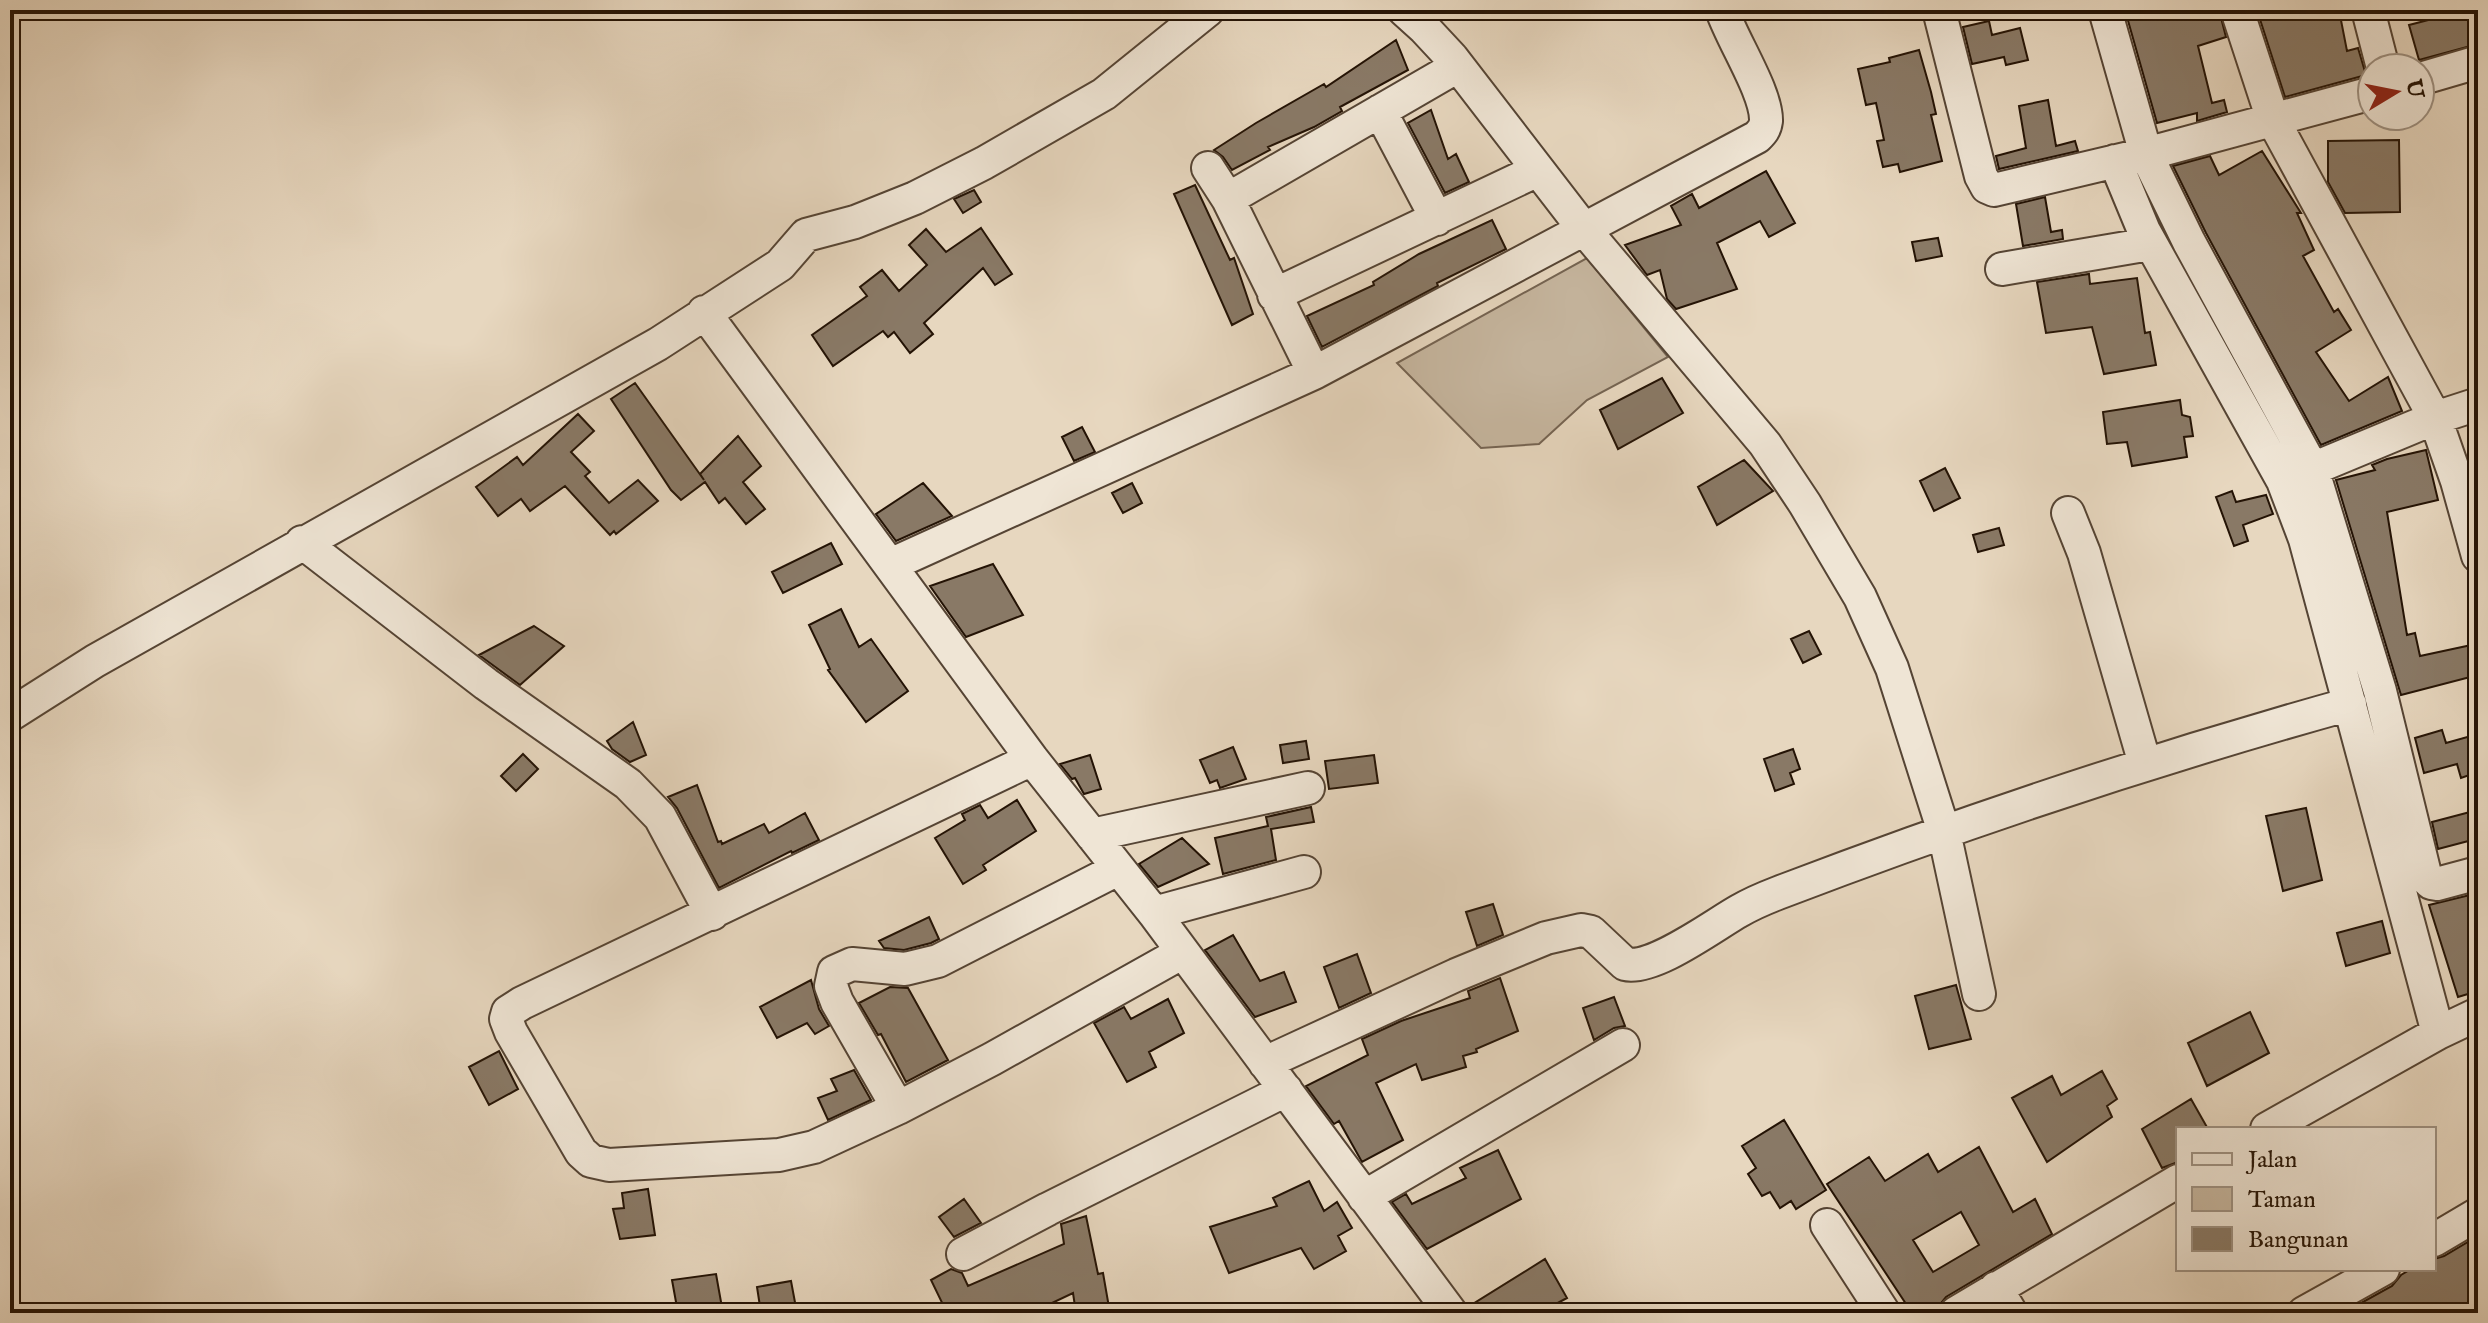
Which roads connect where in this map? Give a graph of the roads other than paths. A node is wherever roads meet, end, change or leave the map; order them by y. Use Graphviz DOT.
graph roads {
  1 [pos="1208,10"];
  2 [pos="1404,10"];
  3 [pos="1722,10"];
  4 [pos="1939,10"];
  5 [pos="2105,10"];
  6 [pos="2237,10"];
  7 [pos="2368,10"];
  8 [pos="2379,52"];
  9 [pos="2478,62"];
  10 [pos="1458,66"];
  11 [pos="2436,74"];
  12 [pos="2356,97"];
  13 [pos="1380,111"];
  14 [pos="2273,120"];
  15 [pos="2130,158"];
  16 [pos="1208,168"];
  17 [pos="1538,170"];
  18 [pos="1228,199"];
  19 [pos="1437,219"];
  20 [pos="1583,228"];
  21 [pos="2150,244"];
  22 [pos="2002,269"];
  23 [pos="1274,295"];
  24 [pos="704,312"];
  25 [pos="1314,373"];
  26 [pos="2478,404"];
  27 [pos="2435,418"];
  28 [pos="2312,468"];
  29 [pos="2283,481"];
  30 [pos="2068,513"];
  31 [pos="2476,541"];
  32 [pos="302,542"];
  33 [pos="890,565"];
  34 [pos="2350,704"];
  35 [pos="10,715"];
  36 [pos="1032,759"];
  37 [pos="2145,764"];
  38 [pos="1308,788"];
  39 [pos="1944,832"];
  40 [pos="1092,835"];
  41 [pos="1118,869"];
  42 [pos="1304,872"];
  43 [pos="2478,873"];
  44 [pos="1154,913"];
  45 [pos="712,914"];
  46 [pos="1183,952"];
  47 [pos="1979,994"];
  48 [pos="2478,1014"];
  49 [pos="2438,1033"];
  50 [pos="1623,1045"];
  51 [pos="1265,1063"];
  52 [pos="1286,1090"];
  53 [pos="898,1108"];
  54 [pos="2271,1127"];
  55 [pos="2176,1182"];
  56 [pos="1364,1197"];
  57 [pos="2478,1214"];
  58 [pos="1827,1225"];
  59 [pos="2436,1239"];
  60 [pos="963,1254"];
  61 [pos="2379,1271"];
  62 [pos="2003,1301"];
  63 [pos="1451,1313"];
  64 [pos="1884,1313"];
  65 [pos="1956,1313"];
  66 [pos="2304,1313"];
  1 -- 24 [label="street"];
  2 -- 10 [label="street"];
  3 -- 20 [label="street"];
  4 -- 15 [label="street"];
  5 -- 15 [label="street"];
  6 -- 14 [label="street"];
  7 -- 8 [label="street"];
  9 -- 11 [label="street"];
  10 -- 13 [label="street"];
  10 -- 17 [label="street"];
  12 -- 14 [label="street"];
  13 -- 18 [label="street"];
  13 -- 19 [label="street"];
  14 -- 15 [label="street"];
  14 -- 27 [label="street"];
  15 -- 21 [label="street"];
  15 -- 28 [label="street"];
  16 -- 18 [label="street"];
  17 -- 19 [label="street"];
  17 -- 20 [label="street"];
  18 -- 23 [label="street"];
  19 -- 23 [label="street"];
  20 -- 25 [label="street"];
  20 -- 39 [label="street"];
  21 -- 22 [label="street"];
  21 -- 29 [label="street"];
  23 -- 25 [label="street"];
  24 -- 32 [label="street"];
  24 -- 33 [label="street"];
  25 -- 33 [label="street"];
  26 -- 27 [label="street"];
  27 -- 28 [label="street"];
  27 -- 31 [label="street"];
  28 -- 29 [label="street"];
  28 -- 43 [label="street"];
  29 -- 34 [label="street"];
  30 -- 37 [label="street"];
  32 -- 35 [label="street"];
  32 -- 45 [label="street"];
  33 -- 36 [label="street"];
  34 -- 37 [label="street"];
  34 -- 49 [label="street"];
  36 -- 40 [label="street"];
  36 -- 45 [label="street"];
  37 -- 39 [label="street"];
  38 -- 40 [label="street"];
  39 -- 47 [label="street"];
  39 -- 51 [label="street"];
  40 -- 41 [label="street"];
  41 -- 44 [label="street"];
  41 -- 53 [label="street"];
  42 -- 44 [label="street"];
  44 -- 46 [label="street"];
  45 -- 53 [label="street"];
  46 -- 51 [label="street"];
  46 -- 53 [label="street"];
  48 -- 49 [label="street"];
  49 -- 54 [label="street"];
  50 -- 56 [label="street"];
  51 -- 52 [label="street"];
  52 -- 56 [label="street"];
  52 -- 60 [label="street"];
  55 -- 62 [label="street"];
  56 -- 63 [label="street"];
  57 -- 59 [label="street"];
  58 -- 64 [label="street"];
  61 -- 66 [label="street"];
  62 -- 65 [label="street"];
}
